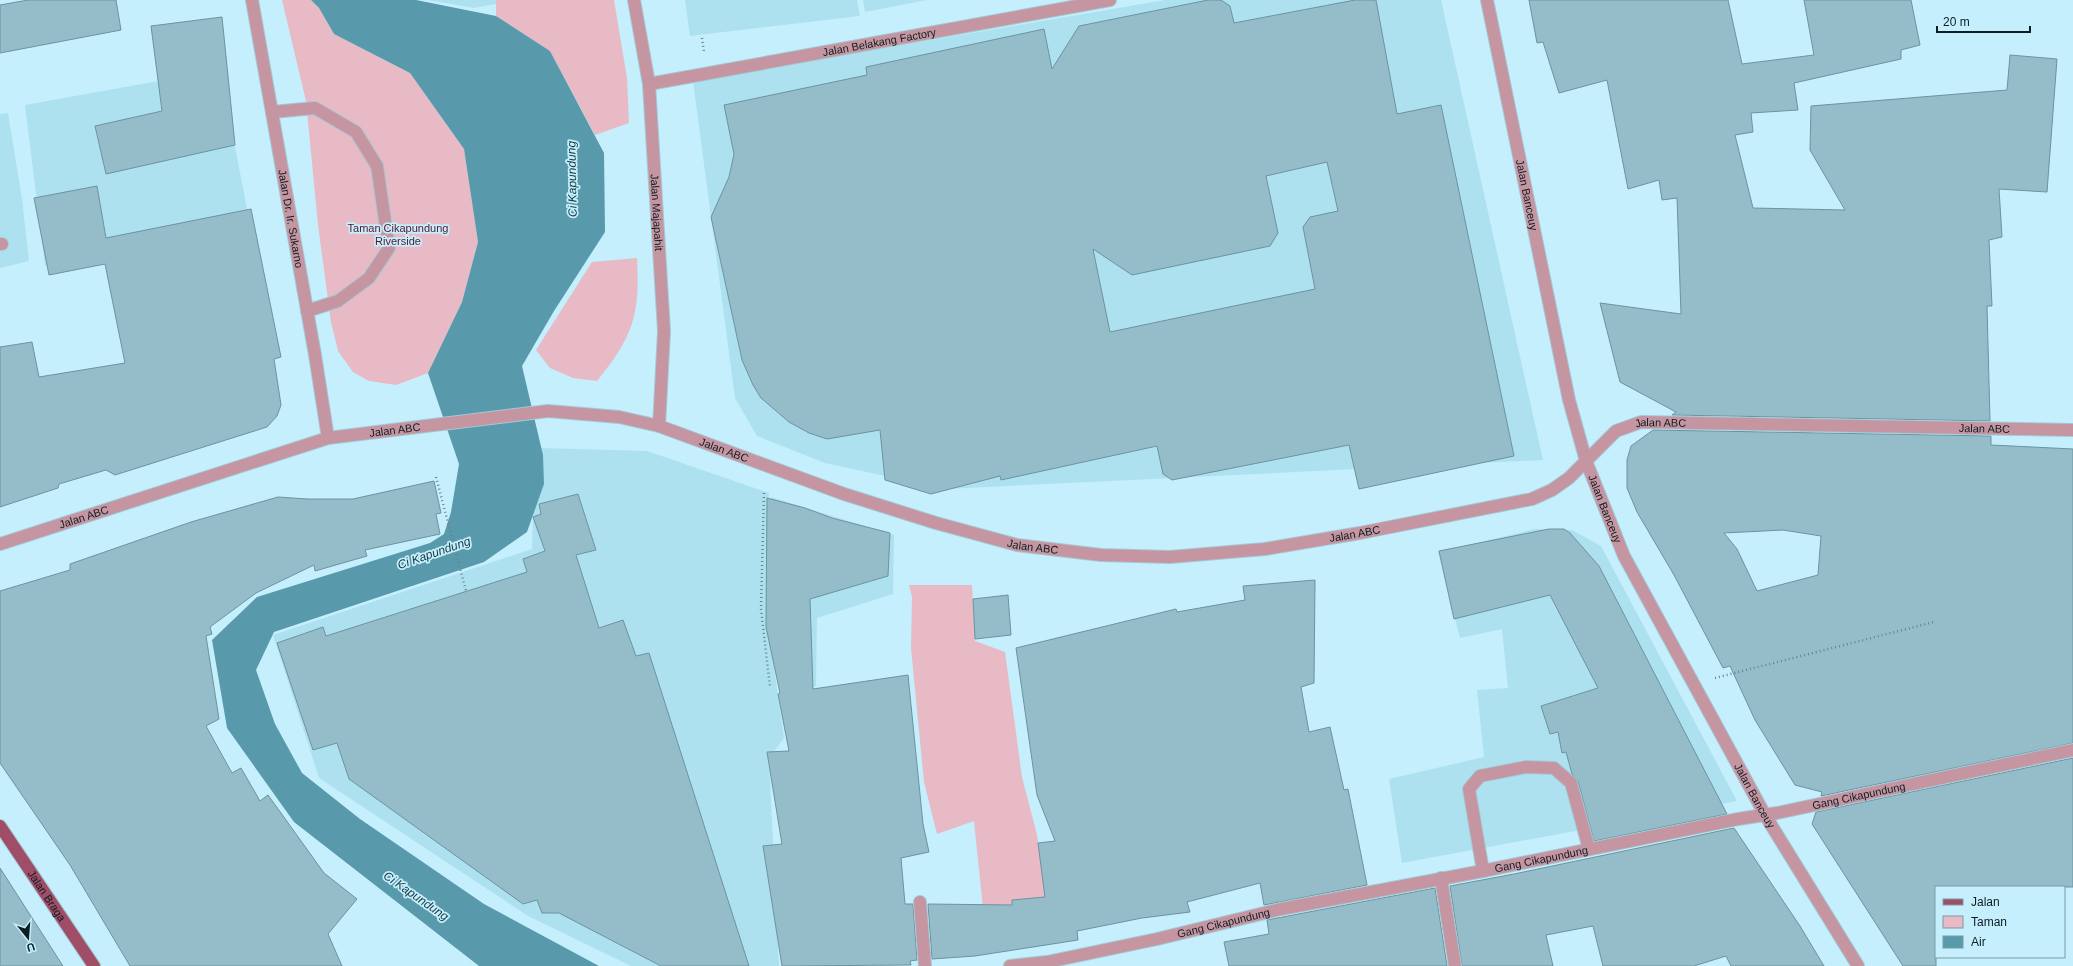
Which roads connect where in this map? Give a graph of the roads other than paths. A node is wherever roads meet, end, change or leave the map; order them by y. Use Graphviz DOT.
graph roads {
  1 [pos="252,0"];
  2 [pos="634,0"];
  3 [pos="1110,0"];
  4 [pos="1487,0"];
  5 [pos="1068,4"];
  6 [pos="649,84"];
  7 [pos="272,112"];
  8 [pos="307,311"];
  9 [pos="659,426"];
  10 [pos="2073,430"];
  11 [pos="328,438"];
  12 [pos="1586,461"];
  13 [pos="0,544"];
  14 [pos="2073,750"];
  15 [pos="1765,815"];
  16 [pos="0,826"];
  17 [pos="1589,849"];
  18 [pos="1483,871"];
  19 [pos="1441,878"];
  20 [pos="920,902"];
  21 [pos="94,966"];
  22 [pos="925,966"];
  23 [pos="1010,966"];
  24 [pos="1455,966"];
  25 [pos="1858,966"];
  1 -- 7 [label="street, Jalan Dr. Ir. Sukarno"];
  2 -- 6 [label="street, Jalan Majapahit"];
  3 -- 5 [label="street, Jalan Belakang Factory"];
  4 -- 12 [label="street, Jalan Banceuy"];
  5 -- 6 [label="street, Jalan Belakang Factory"];
  6 -- 9 [label="street, Jalan Majapahit"];
  7 -- 8 [label="street, Jalan Dr. Ir. Sukarno"];
  7 -- 8 [label="street"];
  8 -- 11 [label="street, Jalan Dr. Ir. Sukarno"];
  9 -- 11 [label="street, Jalan ABC"];
  9 -- 12 [label="street, Jalan ABC"];
  10 -- 12 [label="street, Jalan ABC"];
  11 -- 13 [label="street, Jalan ABC"];
  12 -- 15 [label="street, Jalan Banceuy"];
  14 -- 15 [label="street, Gang Cikapundung"];
  15 -- 17 [label="street, Gang Cikapundung"];
  15 -- 25 [label="street, Jalan Banceuy"];
  16 -- 21 [label="main road, Jalan Braga"];
  17 -- 18 [label="street, Gang Cikapundung"];
  17 -- 18 [label="street"];
  18 -- 19 [label="street, Gang Cikapundung"];
  19 -- 23 [label="street, Gang Cikapundung"];
  19 -- 24 [label="street"];
  20 -- 22 [label="street"];
}
